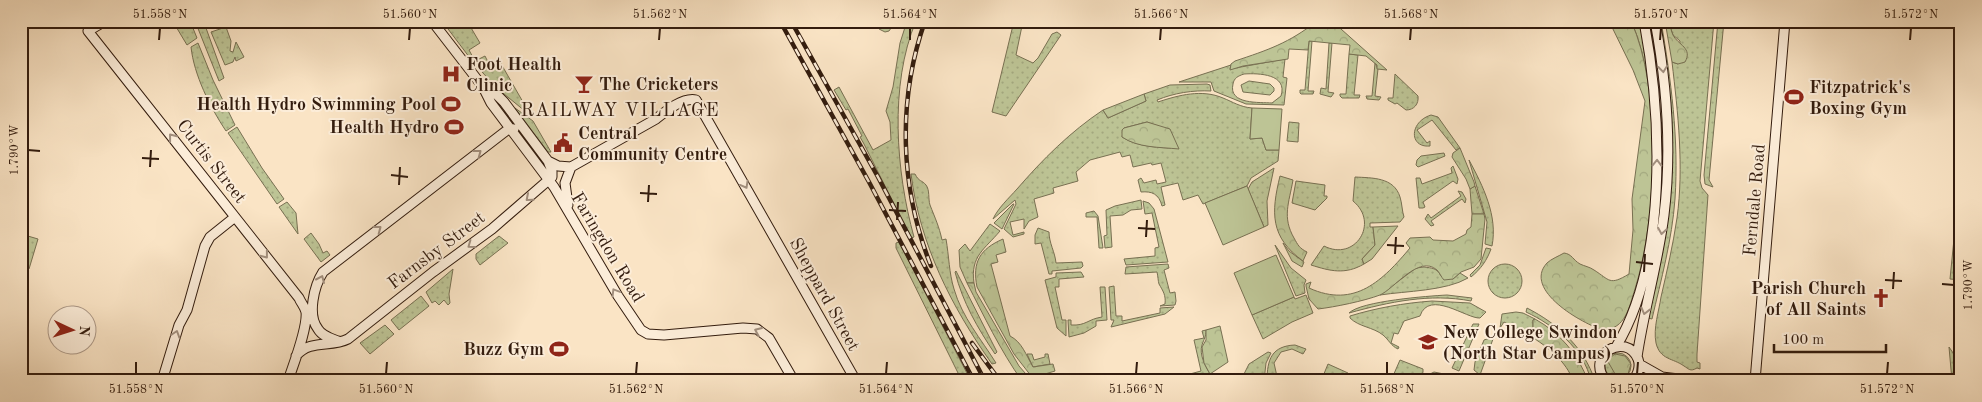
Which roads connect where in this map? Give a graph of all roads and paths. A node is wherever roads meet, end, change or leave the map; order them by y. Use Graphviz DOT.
graph roads {
  1 [pos="105,21"];
  2 [pos="432,21"];
  3 [pos="1644,21"];
  4 [pos="1655,21"];
  5 [pos="1785,21"];
  6 [pos="483,87"];
  7 [pos="510,128"];
  8 [pos="525,130"];
  9 [pos="548,161"];
  10 [pos="571,167"];
  11 [pos="549,181"];
  12 [pos="570,215"];
  13 [pos="235,217"];
  14 [pos="315,295"];
  15 [pos="299,298"];
  16 [pos="340,342"];
  17 [pos="1616,347"];
  18 [pos="296,356"];
  19 [pos="1638,361"];
  20 [pos="1603,379"];
  21 [pos="162,381"];
  22 [pos="288,381"];
  23 [pos="794,381"];
  24 [pos="856,381"];
  25 [pos="1633,381"];
  26 [pos="1695,381"];
  27 [pos="1755,381"];
  13 -- 1 [label="street, Curtis Street, one-way"];
  2 -- 6 [label="street, Faringdon Road"];
  17 -- 3 [label="street, one-way"];
  4 -- 19 [label="street, one-way"];
  5 -- 27 [label="street, Ferndale Road"];
  6 -- 7 [label="street, Faringdon Road"];
  6 -- 8 [label="street, Faringdon Road"];
  7 -- 8 [label="street"];
  7 -- 11 [label="street, Faringdon Road"];
  14 -- 7 [label="street, one-way"];
  8 -- 9 [label="street, Faringdon Road"];
  9 -- 10 [label="street"];
  9 -- 11 [label="street, Faringdon Road"];
  10 -- 12 [label="street"];
  10 -- 24 [label="street, Sheppard Street, one-way"];
  11 -- 12 [label="street, Faringdon Road"];
  11 -- 16 [label="street, Farnsby Street, one-way"];
  23 -- 12 [label="street, Faringdon Road, one-way"];
  13 -- 15 [label="street, Curtis Street, one-way"];
  21 -- 13 [label="street, one-way"];
  14 -- 15 [label="street"];
  14 -- 16 [label="street"];
  15 -- 18 [label="street"];
  16 -- 18 [label="street, Farnsby Street"];
  17 -- 19 [label="street"];
  17 -- 20 [label="street"];
  18 -- 22 [label="street"];
  19 -- 25 [label="street"];
  19 -- 26 [label="street"];
}
